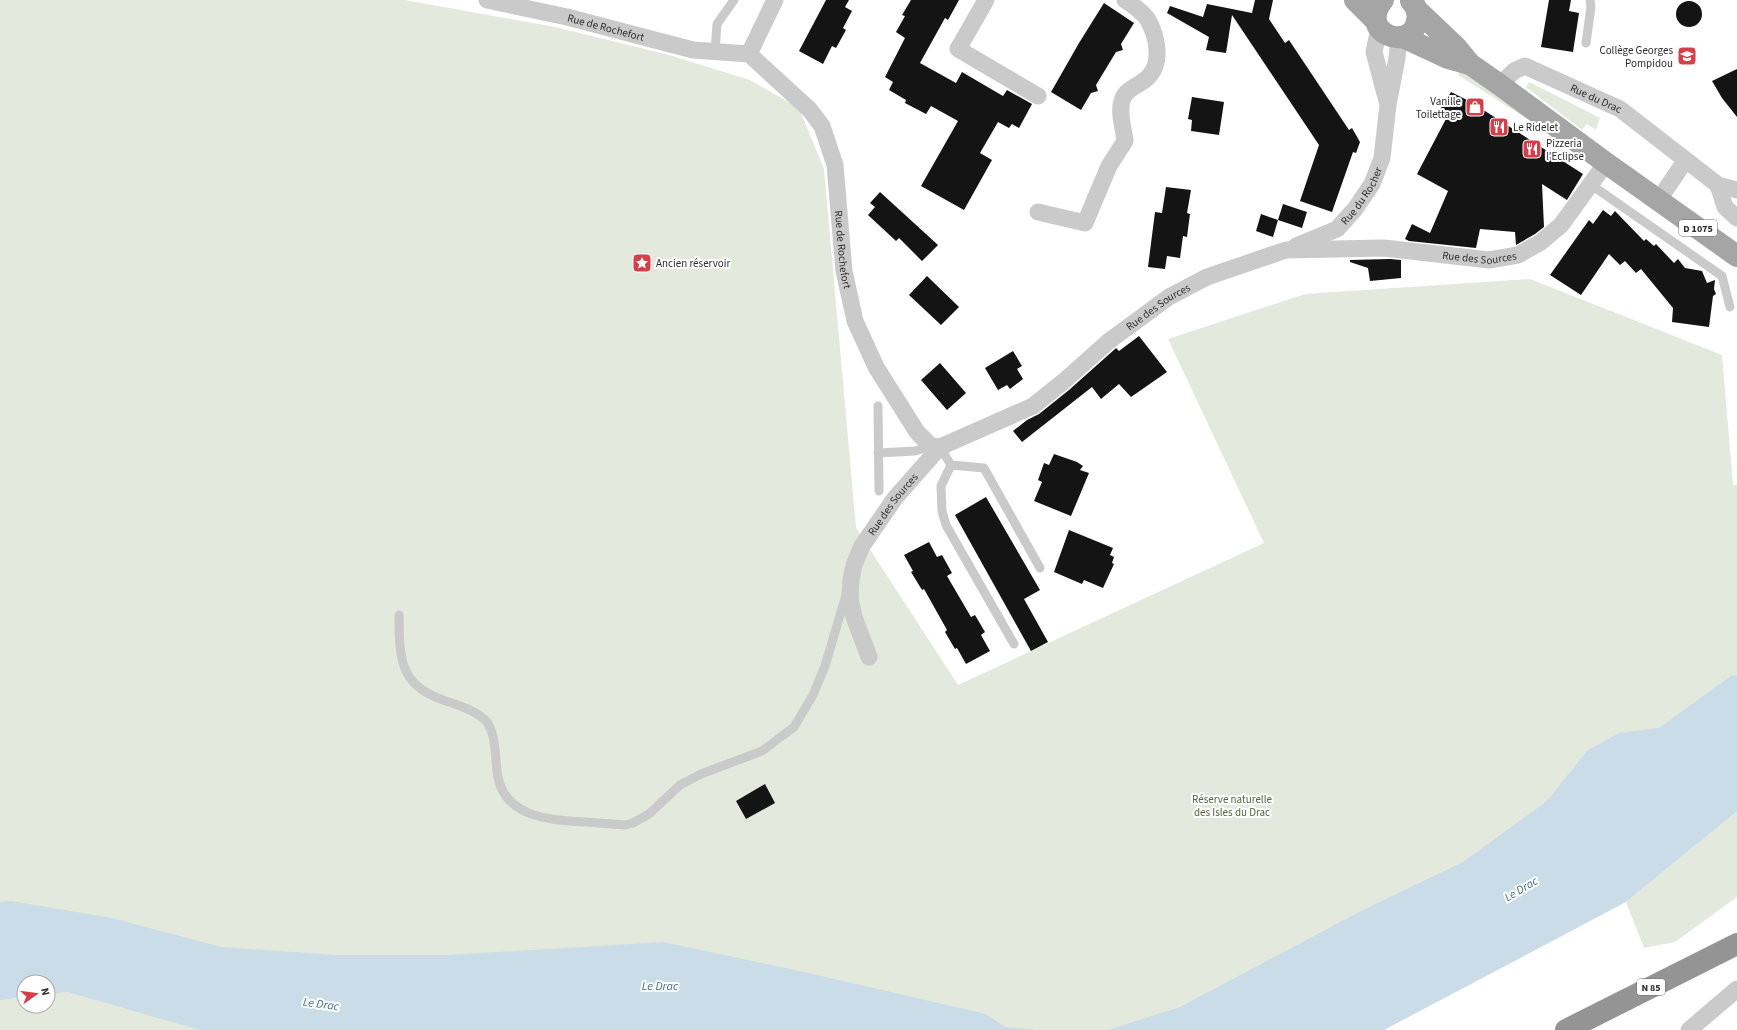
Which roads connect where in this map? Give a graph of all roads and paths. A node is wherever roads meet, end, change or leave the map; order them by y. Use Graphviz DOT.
graph roads {
  1 [pos="487,0"];
  2 [pos="734,0"];
  3 [pos="775,0"];
  4 [pos="986,0"];
  5 [pos="1125,0"];
  6 [pos="1355,0"];
  7 [pos="1383,0"];
  8 [pos="1590,0"];
  9 [pos="1413,5"];
  10 [pos="1377,24"];
  11 [pos="1401,37"];
  12 [pos="1586,43"];
  13 [pos="715,51"];
  14 [pos="749,54"];
  15 [pos="1470,64"];
  16 [pos="1500,85"];
  17 [pos="1038,96"];
  18 [pos="1388,105"];
  19 [pos="1685,161"];
  20 [pos="1606,163"];
  21 [pos="1590,184"];
  22 [pos="1718,185"];
  23 [pos="1737,190"];
  24 [pos="1658,201"];
  25 [pos="1038,212"];
  26 [pos="1737,218"];
  27 [pos="1286,250"];
  28 [pos="1737,256"];
  29 [pos="1730,306"];
  30 [pos="878,406"];
  31 [pos="935,446"];
  32 [pos="878,453"];
  33 [pos="951,465"];
  34 [pos="879,492"];
  35 [pos="1040,568"];
  36 [pos="851,579"];
  37 [pos="399,615"];
  38 [pos="1014,644"];
  39 [pos="869,657"];
  40 [pos="1737,944"];
  41 [pos="1737,989"];
  42 [pos="1566,1030"];
  43 [pos="1689,1030"];
  1 -- 13 [label="street, Rue de Rochefort"];
  2 -- 13 [label="lane"];
  3 -- 14 [label="street"];
  4 -- 17 [label="street"];
  5 -- 25 [label="street"];
  6 -- 10 [label="main road"];
  7 -- 10 [label="main road"];
  8 -- 12 [label="lane"];
  9 -- 11 [label="main road"];
  9 -- 15 [label="main road, D 1075"];
  10 -- 11 [label="main road"];
  10 -- 18 [label="street, Rue du Rocher"];
  11 -- 15 [label="main road, D 1075"];
  11 -- 18 [label="street, Rue du Rocher"];
  13 -- 14 [label="street, Rue de Rochefort"];
  14 -- 31 [label="street, Rue de Rochefort"];
  15 -- 16 [label="main road, D 1075"];
  16 -- 19 [label="street, Rue du Drac"];
  16 -- 20 [label="main road, D 1075"];
  18 -- 27 [label="street, Rue du Rocher"];
  19 -- 22 [label="street, Rue du Drac"];
  19 -- 24 [label="street"];
  20 -- 21 [label="street, Rue des Sources"];
  20 -- 24 [label="main road, D 1075"];
  21 -- 27 [label="street, Rue des Sources"];
  21 -- 29 [label="lane"];
  22 -- 23 [label="street, Rue du Drac"];
  22 -- 26 [label="street"];
  24 -- 28 [label="main road, D 1075"];
  27 -- 31 [label="street, Rue des Sources"];
  30 -- 32 [label="lane"];
  31 -- 32 [label="lane"];
  31 -- 33 [label="lane"];
  31 -- 36 [label="street, Rue des Sources"];
  32 -- 34 [label="lane"];
  33 -- 35 [label="lane"];
  33 -- 38 [label="lane"];
  36 -- 37 [label="lane"];
  36 -- 39 [label="street, Rue des Sources"];
  40 -- 42 [label="highway, N 85"];
  41 -- 43 [label="street"];
}
